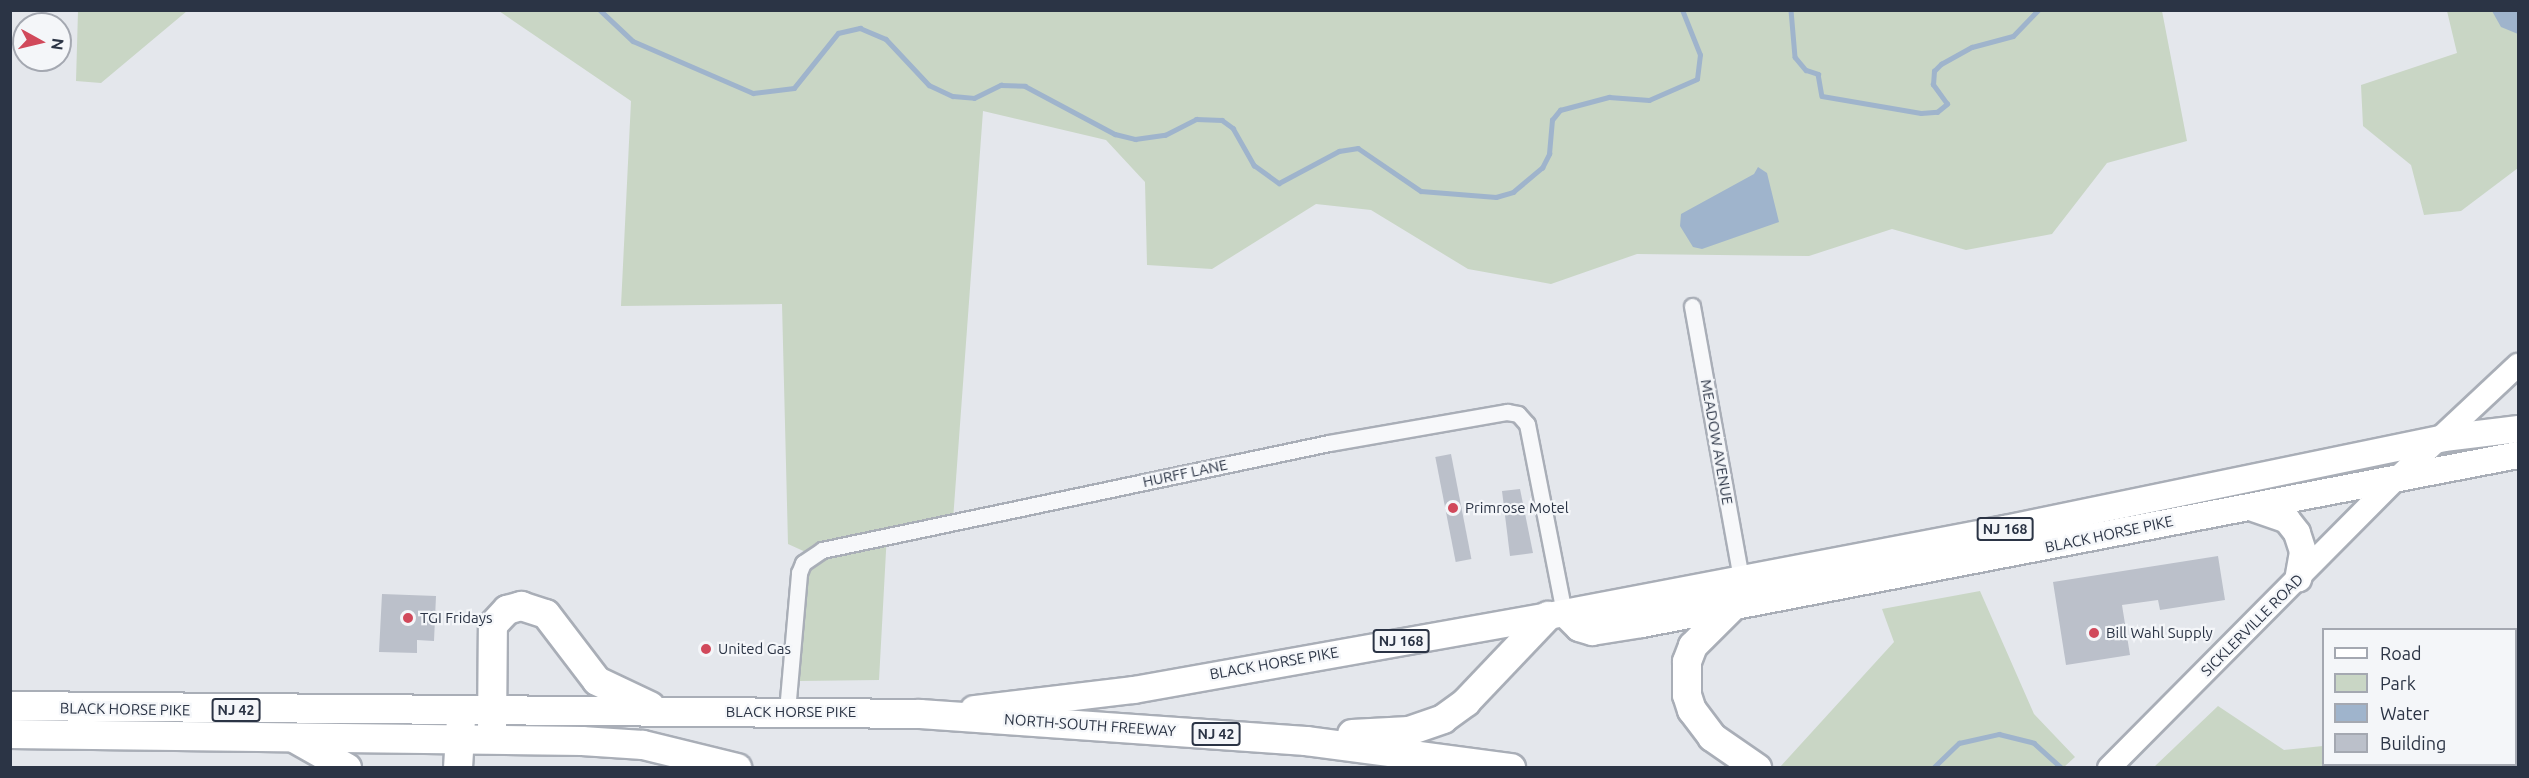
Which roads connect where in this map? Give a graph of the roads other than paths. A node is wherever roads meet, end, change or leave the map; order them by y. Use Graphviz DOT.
graph roads {
  1 [pos="1692,306"];
  2 [pos="2518,365"];
  3 [pos="2518,429"];
  4 [pos="2444,438"];
  5 [pos="2518,455"];
  6 [pos="2394,481"];
  7 [pos="2247,507"];
  8 [pos="2005,529"];
  9 [pos="2010,554"];
  10 [pos="1802,567"];
  11 [pos="1741,577"];
  12 [pos="2298,579"];
  13 [pos="1805,593"];
  14 [pos="1731,608"];
  15 [pos="1556,614"];
  16 [pos="10,706"];
  17 [pos="787,711"];
  18 [pos="664,712"];
  19 [pos="920,714"];
  20 [pos="461,724"];
  21 [pos="492,725"];
  22 [pos="10,734"];
  23 [pos="1218,734"];
  24 [pos="292,737"];
  25 [pos="347,768"];
  26 [pos="458,768"];
  27 [pos="737,768"];
  28 [pos="1511,768"];
  29 [pos="1757,768"];
  30 [pos="2109,768"];
  1 -- 11 [label="street, MEADOW AVENUE"];
  2 -- 4 [label="main road, SICKLERVILLE ROAD"];
  3 -- 4 [label="main road, BLACK HORSE PIKE / NJ 168"];
  4 -- 6 [label="main road, SICKLERVILLE ROAD"];
  4 -- 8 [label="main road, BLACK HORSE PIKE / NJ 168"];
  5 -- 6 [label="main road, BLACK HORSE PIKE / NJ 168"];
  6 -- 7 [label="main road, BLACK HORSE PIKE / NJ 168"];
  6 -- 12 [label="main road, SICKLERVILLE ROAD"];
  7 -- 9 [label="main road, BLACK HORSE PIKE / NJ 168"];
  7 -- 12 [label="main road"];
  8 -- 9 [label="main road"];
  8 -- 10 [label="main road, BLACK HORSE PIKE / NJ 168"];
  9 -- 13 [label="main road, BLACK HORSE PIKE / NJ 168"];
  10 -- 11 [label="main road, BLACK HORSE PIKE / NJ 168"];
  10 -- 13 [label="main road"];
  11 -- 15 [label="main road, BLACK HORSE PIKE / NJ 168"];
  12 -- 30 [label="main road, SICKLERVILLE ROAD"];
  13 -- 14 [label="main road, BLACK HORSE PIKE / NJ 168"];
  14 -- 15 [label="main road, BLACK HORSE PIKE / NJ 168"];
  14 -- 29 [label="highway"];
  15 -- 17 [label="street, HURFF LANE"];
  15 -- 19 [label="main road, BLACK HORSE PIKE / NJ 168"];
  15 -- 23 [label="highway"];
  16 -- 20 [label="highway, BLACK HORSE PIKE / NJ 42"];
  17 -- 18 [label="highway, BLACK HORSE PIKE / NJ 42"];
  17 -- 19 [label="highway, BLACK HORSE PIKE / NJ 42"];
  18 -- 21 [label="highway, BLACK HORSE PIKE / NJ 42"];
  18 -- 21 [label="highway"];
  19 -- 23 [label="highway, NORTH-SOUTH FREEWAY / NJ 42"];
  20 -- 21 [label="highway, BLACK HORSE PIKE / NJ 42"];
  20 -- 24 [label="highway, BLACK HORSE PIKE / NJ 42"];
  20 -- 26 [label="highway"];
  21 -- 27 [label="highway, NJ 42"];
  22 -- 24 [label="highway, BLACK HORSE PIKE / NJ 42"];
  23 -- 28 [label="highway, NORTH-SOUTH FREEWAY / NJ 42"];
  24 -- 25 [label="highway"];
}
